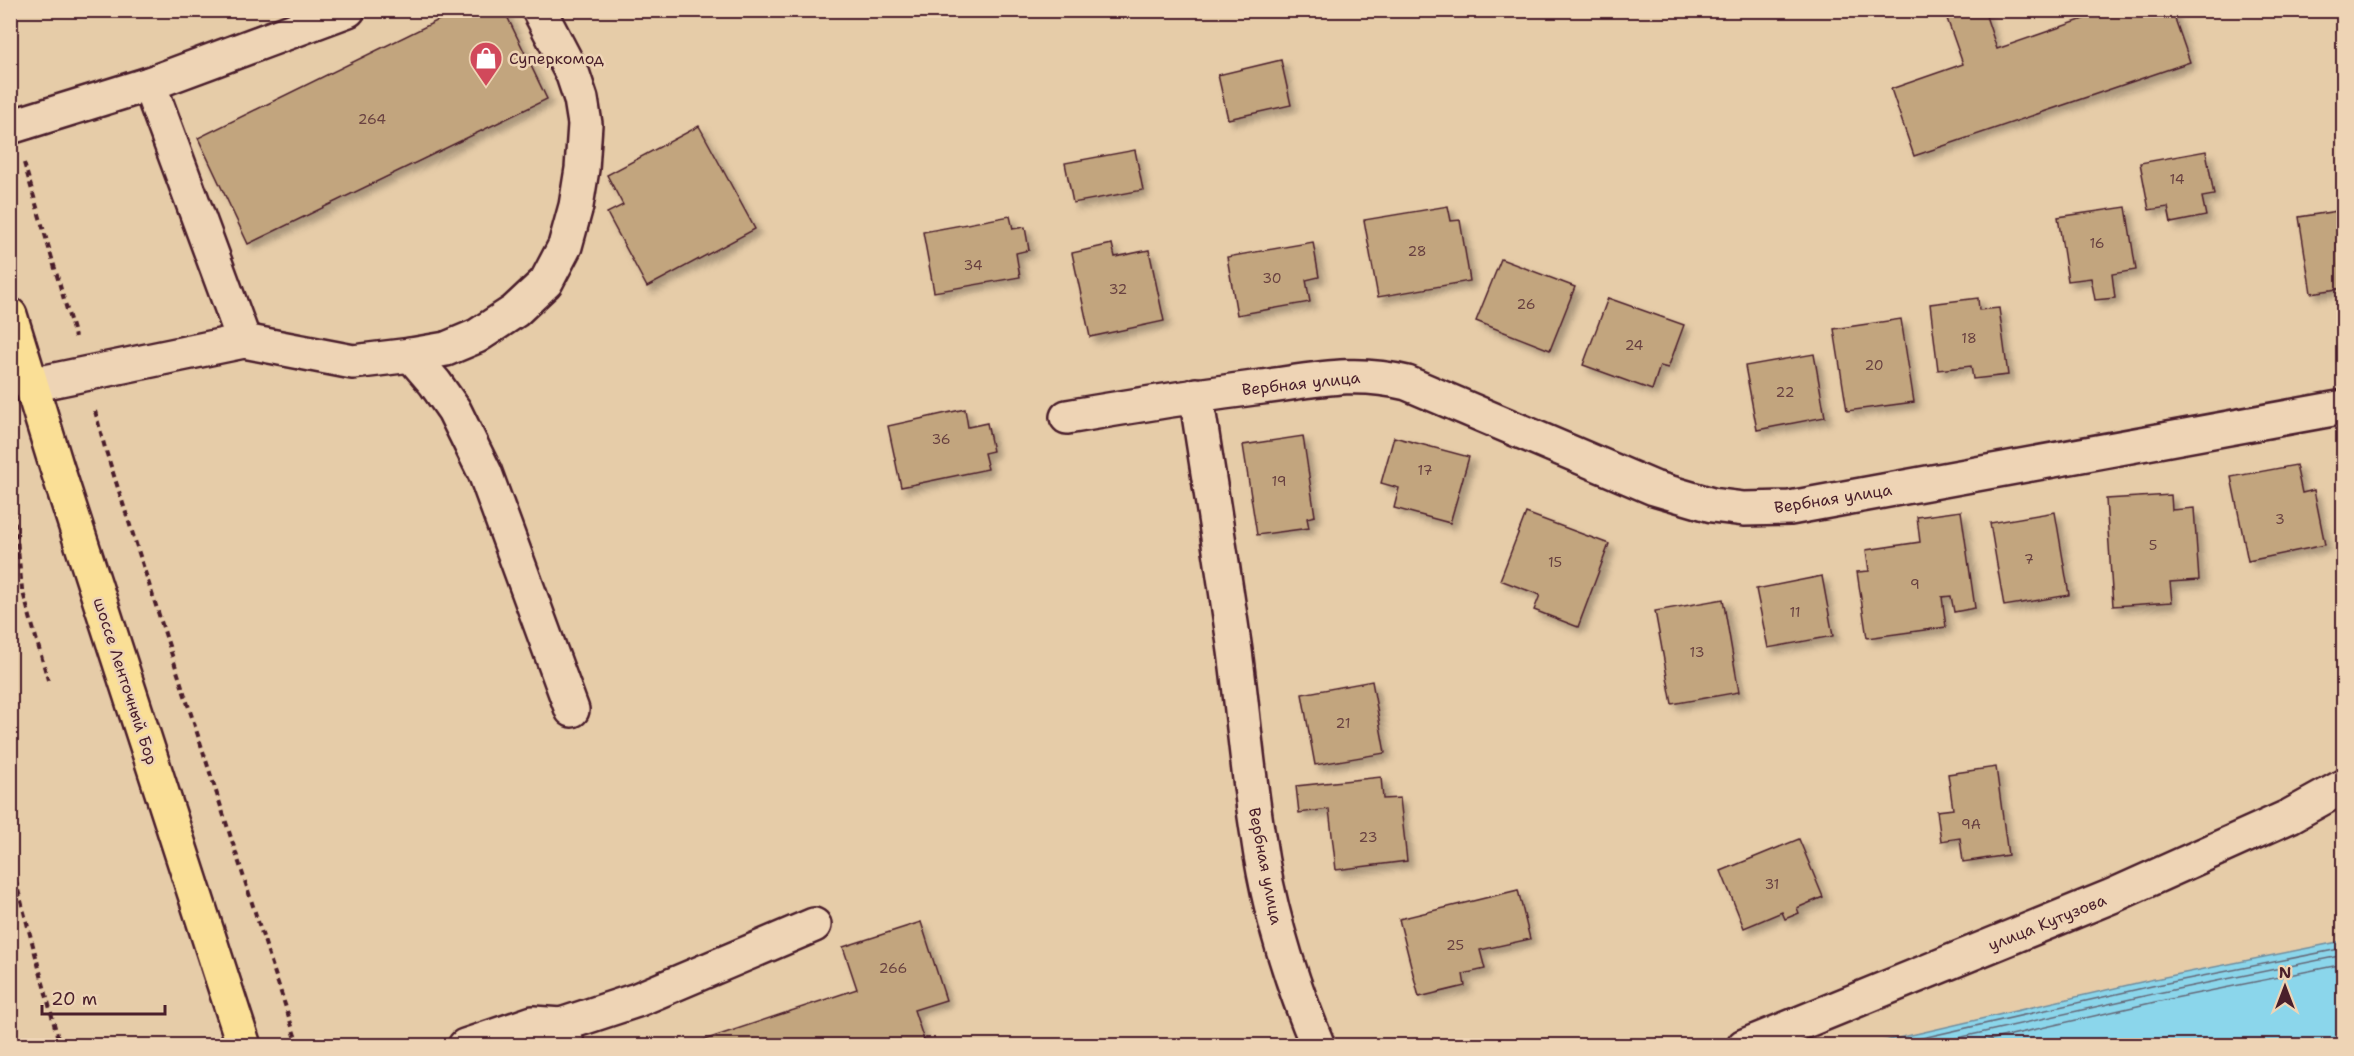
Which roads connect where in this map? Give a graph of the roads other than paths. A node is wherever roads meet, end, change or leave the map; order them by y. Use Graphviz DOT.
graph roads {
  1 [pos="348,10"];
  2 [pos="539,10"];
  3 [pos="149,84"];
  4 [pos="12,127"];
  5 [pos="10,315"];
  6 [pos="244,341"];
  7 [pos="411,356"];
  8 [pos="31,386"];
  9 [pos="1196,395"];
  10 [pos="2343,407"];
  11 [pos="1067,417"];
  12 [pos="572,710"];
  13 [pos="2343,786"];
  14 [pos="814,925"];
  15 [pos="564,1035"];
  16 [pos="244,1046"];
  17 [pos="465,1046"];
  18 [pos="1318,1046"];
  19 [pos="1744,1046"];
  1 -- 3 [label="street"];
  2 -- 7 [label="street"];
  3 -- 4 [label="street"];
  3 -- 6 [label="street"];
  5 -- 8 [label="highway, шоссе Ленточный Бор"];
  6 -- 7 [label="street"];
  6 -- 8 [label="street"];
  7 -- 12 [label="street"];
  8 -- 16 [label="highway, шоссе Ленточный Бор"];
  9 -- 10 [label="street, Вербная улица"];
  9 -- 11 [label="street, Вербная улица"];
  9 -- 18 [label="street, Вербная улица"];
  13 -- 19 [label="street, улица Кутузова"];
  14 -- 15 [label="street"];
  15 -- 17 [label="street"];
}
